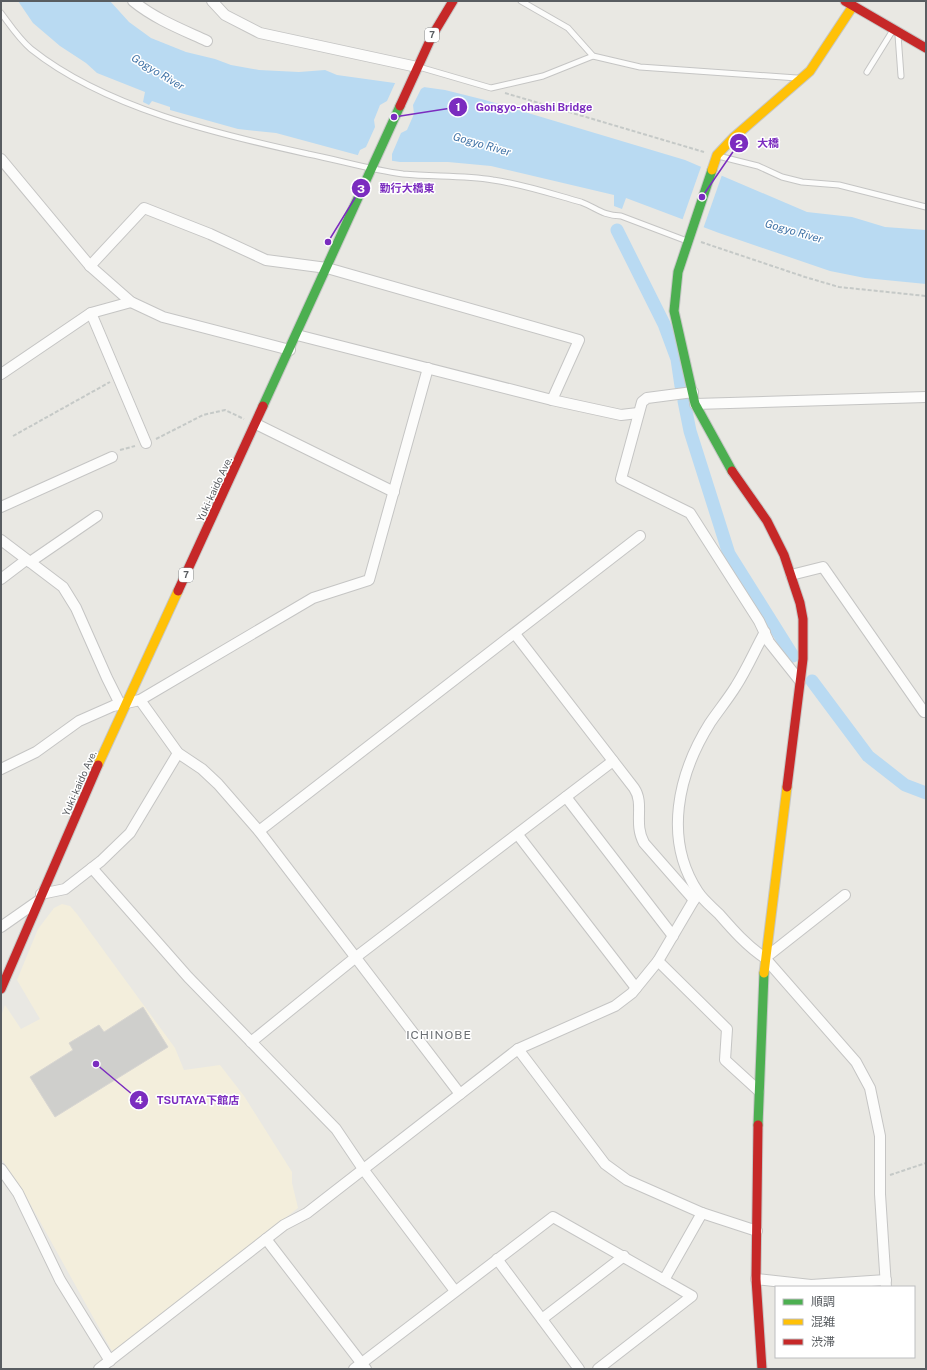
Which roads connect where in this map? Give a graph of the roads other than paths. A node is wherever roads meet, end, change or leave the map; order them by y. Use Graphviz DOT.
graph roads {
  1 [pos="133,1"];
  2 [pos="212,1"];
  3 [pos="453,1"];
  4 [pos="521,1"];
  5 [pos="849,4"];
  6 [pos="1,13"];
  7 [pos="896,31"];
  8 [pos="207,40"];
  9 [pos="926,48"];
  10 [pos="593,56"];
  11 [pos="416,69"];
  12 [pos="867,72"];
  13 [pos="901,76"];
  14 [pos="802,79"];
  15 [pos="716,158"];
  16 [pos="1,159"];
  17 [pos="373,165"];
  18 [pos="926,207"];
  19 [pos="689,238"];
  20 [pos="90,266"];
  21 [pos="327,268"];
  22 [pos="131,302"];
  23 [pos="91,313"];
  24 [pos="297,335"];
  25 [pos="290,350"];
  26 [pos="428,368"];
  27 [pos="1,374"];
  28 [pos="693,392"];
  29 [pos="926,398"];
  30 [pos="552,400"];
  31 [pos="696,404"];
  32 [pos="638,413"];
  33 [pos="256,424"];
  34 [pos="146,443"];
  35 [pos="110,457"];
  36 [pos="394,492"];
  37 [pos="1,507"];
  38 [pos="97,516"];
  39 [pos="640,536"];
  40 [pos="1,540"];
  41 [pos="28,561"];
  42 [pos="791,576"];
  43 [pos="1,579"];
  44 [pos="765,632"];
  45 [pos="515,634"];
  46 [pos="800,681"];
  47 [pos="140,700"];
  48 [pos="124,703"];
  49 [pos="924,712"];
  50 [pos="178,753"];
  51 [pos="613,761"];
  52 [pos="1,769"];
  53 [pos="566,797"];
  54 [pos="259,831"];
  55 [pos="518,835"];
  56 [pos="92,868"];
  57 [pos="845,895"];
  58 [pos="696,896"];
  59 [pos="40,897"];
  60 [pos="1,927"];
  61 [pos="673,936"];
  62 [pos="356,957"];
  63 [pos="765,958"];
  64 [pos="658,962"];
  65 [pos="636,988"];
  66 [pos="1,989"];
  67 [pos="251,1042"];
  68 [pos="518,1049"];
  69 [pos="759,1091"];
  70 [pos="460,1094"];
  71 [pos="1,1169"];
  72 [pos="363,1169"];
  73 [pos="702,1213"];
  74 [pos="757,1231"];
  75 [pos="266,1239"];
  76 [pos="624,1256"];
  77 [pos="498,1259"];
  78 [pos="756,1279"];
  79 [pos="664,1280"];
  80 [pos="886,1283"];
  81 [pos="455,1291"];
  82 [pos="542,1319"];
  83 [pos="110,1361"];
  84 [pos="361,1367"];
  85 [pos="99,1369"];
  86 [pos="579,1369"];
  87 [pos="598,1369"];
  88 [pos="762,1369"];
  1 -- 8 [label="street"];
  2 -- 11 [label="street"];
  3 -- 11 [label="street, Yuki-kaido Ave. / 7"];
  4 -- 10 [label="lane"];
  5 -- 7 [label="street"];
  5 -- 14 [label="street"];
  6 -- 17 [label="lane"];
  7 -- 9 [label="street"];
  7 -- 12 [label="lane"];
  7 -- 13 [label="lane"];
  10 -- 11 [label="lane"];
  10 -- 14 [label="lane"];
  11 -- 17 [label="street, Yuki-kaido Ave. / 7"];
  14 -- 15 [label="street"];
  15 -- 18 [label="lane"];
  15 -- 19 [label="street"];
  16 -- 20 [label="street"];
  17 -- 19 [label="lane"];
  17 -- 21 [label="street, Yuki-kaido Ave. / 7"];
  19 -- 28 [label="street"];
  20 -- 21 [label="street"];
  20 -- 22 [label="street"];
  21 -- 24 [label="street, Yuki-kaido Ave. / 7"];
  21 -- 30 [label="street"];
  22 -- 23 [label="street"];
  22 -- 25 [label="street"];
  23 -- 27 [label="street"];
  23 -- 34 [label="street"];
  24 -- 25 [label="street, Yuki-kaido Ave. / 7"];
  24 -- 26 [label="street"];
  25 -- 33 [label="street, Yuki-kaido Ave. / 7"];
  26 -- 30 [label="street"];
  26 -- 36 [label="street"];
  28 -- 31 [label="street"];
  28 -- 32 [label="street"];
  29 -- 31 [label="street"];
  30 -- 32 [label="street"];
  31 -- 42 [label="street"];
  32 -- 44 [label="street"];
  33 -- 36 [label="street"];
  33 -- 48 [label="street, Yuki-kaido Ave. / 7"];
  35 -- 37 [label="street"];
  36 -- 47 [label="street"];
  38 -- 41 [label="street"];
  39 -- 45 [label="street"];
  40 -- 41 [label="street"];
  41 -- 43 [label="street"];
  41 -- 48 [label="street"];
  42 -- 46 [label="street"];
  42 -- 49 [label="street"];
  44 -- 46 [label="street"];
  44 -- 58 [label="street"];
  45 -- 51 [label="street"];
  45 -- 54 [label="street"];
  46 -- 63 [label="street"];
  47 -- 48 [label="street"];
  47 -- 50 [label="street"];
  48 -- 52 [label="street"];
  48 -- 59 [label="street, Yuki-kaido Ave. / 7"];
  50 -- 54 [label="street"];
  50 -- 56 [label="street"];
  51 -- 53 [label="street"];
  51 -- 58 [label="street"];
  53 -- 55 [label="street"];
  53 -- 61 [label="street"];
  54 -- 62 [label="street"];
  55 -- 62 [label="street"];
  55 -- 65 [label="street"];
  56 -- 59 [label="street"];
  56 -- 67 [label="street"];
  57 -- 63 [label="street"];
  58 -- 61 [label="street"];
  58 -- 63 [label="street"];
  59 -- 60 [label="street"];
  59 -- 66 [label="street, Yuki-kaido Ave. / 7"];
  61 -- 64 [label="street"];
  62 -- 67 [label="street"];
  62 -- 70 [label="street"];
  63 -- 69 [label="street"];
  63 -- 80 [label="street"];
  64 -- 65 [label="street"];
  64 -- 69 [label="street"];
  65 -- 68 [label="street"];
  67 -- 72 [label="street"];
  68 -- 70 [label="street"];
  68 -- 73 [label="street"];
  69 -- 74 [label="street"];
  70 -- 72 [label="street"];
  71 -- 83 [label="street"];
  72 -- 75 [label="street"];
  72 -- 81 [label="street"];
  73 -- 74 [label="street"];
  73 -- 79 [label="street"];
  74 -- 78 [label="street"];
  75 -- 83 [label="street"];
  75 -- 84 [label="street"];
  76 -- 77 [label="street"];
  76 -- 79 [label="street"];
  76 -- 82 [label="street"];
  77 -- 81 [label="street"];
  77 -- 82 [label="street"];
  78 -- 80 [label="street"];
  78 -- 88 [label="street"];
  79 -- 87 [label="street"];
  81 -- 84 [label="street"];
  82 -- 86 [label="street"];
  83 -- 85 [label="street"];
}
